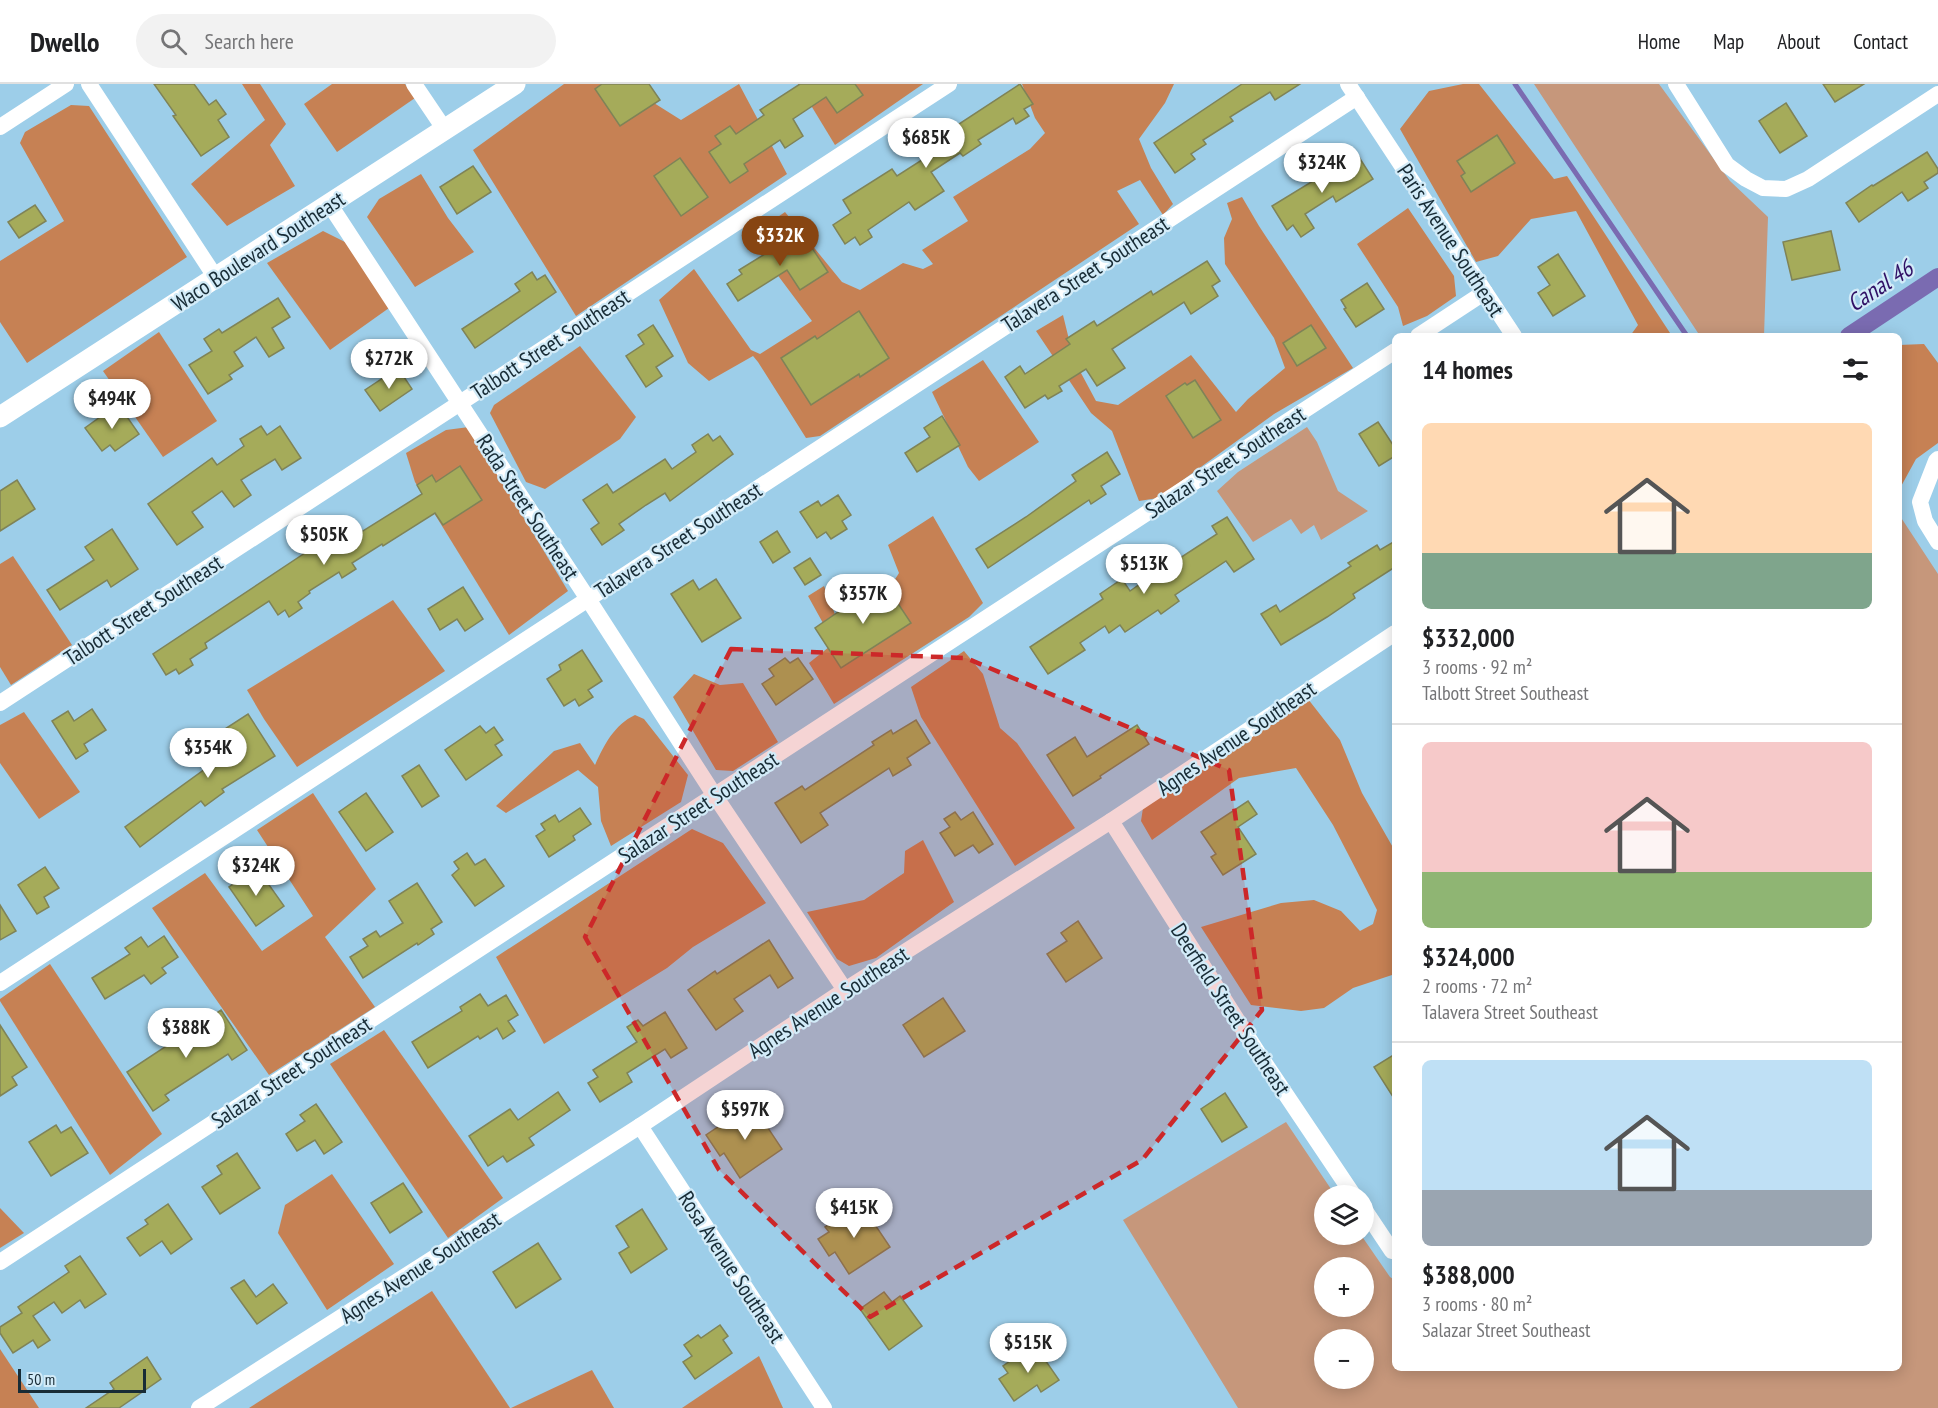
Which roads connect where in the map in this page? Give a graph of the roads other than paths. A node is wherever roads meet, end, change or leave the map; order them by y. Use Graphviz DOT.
graph roads {
  1 [pos="66,84"];
  2 [pos="89,84"];
  3 [pos="414,84"];
  4 [pos="515,84"];
  5 [pos="949,84"];
  6 [pos="1676,84"];
  7 [pos="1352,91"];
  8 [pos="1938,94"];
  9 [pos="0,127"];
  10 [pos="445,130"];
  11 [pos="330,205"];
  12 [pos="216,278"];
  13 [pos="1485,292"];
  14 [pos="1423,333"];
  15 [pos="1512,333"];
  16 [pos="1392,353"];
  17 [pos="459,403"];
  18 [pos="0,417"];
  19 [pos="1938,459"];
  20 [pos="1938,542"];
  21 [pos="588,598"];
  22 [pos="1392,635"];
  23 [pos="0,703"];
  24 [pos="715,796"];
  25 [pos="1111,822"];
  26 [pos="0,983"];
  27 [pos="845,990"];
  28 [pos="640,1126"];
  29 [pos="1347,1185"];
  30 [pos="1374,1224"];
  31 [pos="1392,1251"];
  32 [pos="0,1262"];
  33 [pos="199,1408"];
  34 [pos="824,1408"];
  1 -- 9 [label="street"];
  2 -- 12 [label="street"];
  3 -- 10 [label="street"];
  4 -- 10 [label="street, Waco Boulevard Southeast"];
  5 -- 17 [label="street, Talbott Street Southeast"];
  6 -- 8 [label="street"];
  7 -- 13 [label="street, Paris Avenue Southeast"];
  7 -- 21 [label="street, Talavera Street Southeast"];
  10 -- 11 [label="street, Waco Boulevard Southeast"];
  11 -- 12 [label="street, Waco Boulevard Southeast"];
  11 -- 17 [label="street, Rada Street Southeast"];
  12 -- 18 [label="street, Waco Boulevard Southeast"];
  13 -- 14 [label="street"];
  13 -- 15 [label="street, Paris Avenue Southeast"];
  16 -- 24 [label="street, Salazar Street Southeast"];
  17 -- 21 [label="street, Rada Street Southeast"];
  17 -- 23 [label="street, Talbott Street Southeast"];
  19 -- 20 [label="street"];
  21 -- 24 [label="street, Rada Street Southeast"];
  21 -- 26 [label="street, Talavera Street Southeast"];
  22 -- 25 [label="street, Agnes Avenue Southeast"];
  24 -- 27 [label="street, Rada Street Southeast"];
  24 -- 32 [label="street, Salazar Street Southeast"];
  25 -- 27 [label="street, Agnes Avenue Southeast"];
  25 -- 29 [label="street, Deerfield Street Southeast"];
  27 -- 28 [label="street, Agnes Avenue Southeast"];
  28 -- 33 [label="street, Agnes Avenue Southeast"];
  28 -- 34 [label="street, Rosa Avenue Southeast"];
  30 -- 31 [label="street"];
}
